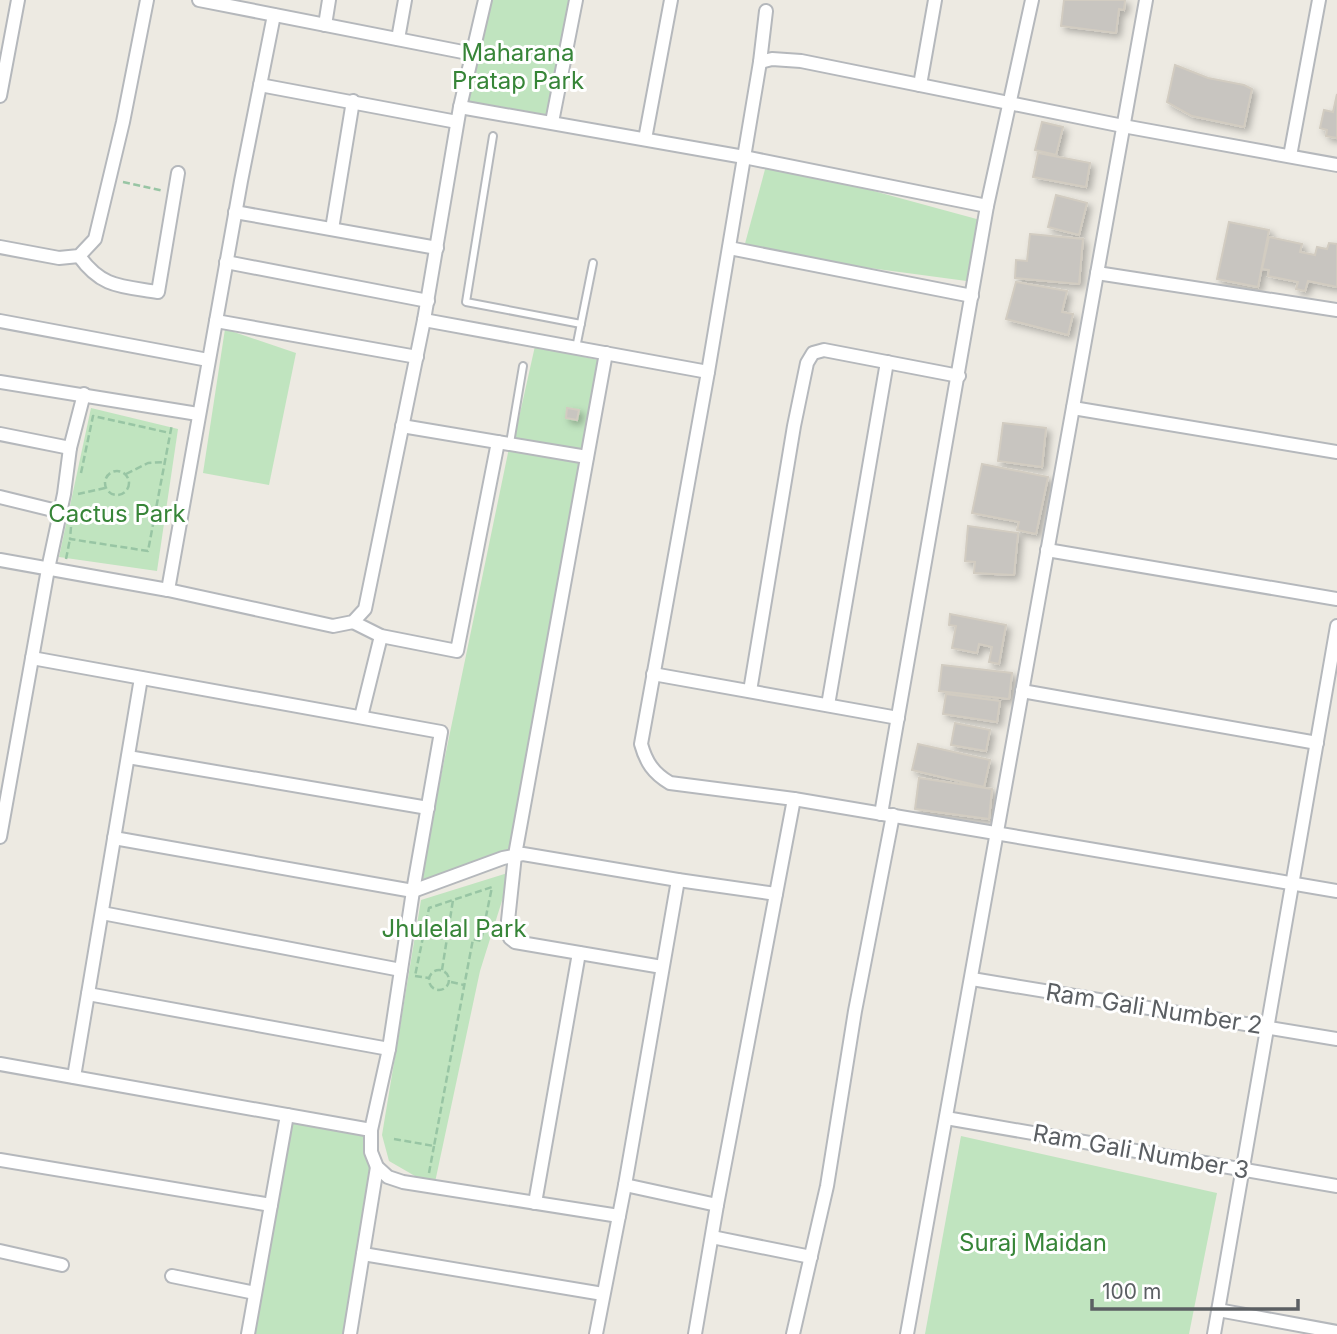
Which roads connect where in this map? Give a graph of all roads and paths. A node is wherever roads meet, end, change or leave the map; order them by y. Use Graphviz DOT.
graph roads {
  1 [pos="18,0"];
  2 [pos="147,0"];
  3 [pos="199,0"];
  4 [pos="329,0"];
  5 [pos="405,0"];
  6 [pos="485,0"];
  7 [pos="576,0"];
  8 [pos="671,0"];
  9 [pos="935,0"];
  10 [pos="1032,0"];
  11 [pos="1146,0"];
  12 [pos="1319,0"];
  13 [pos="240,4"];
  14 [pos="766,11"];
  15 [pos="274,15"];
  16 [pos="325,25"];
  17 [pos="398,39"];
  18 [pos="473,54"];
  19 [pos="760,62"];
  20 [pos="260,85"];
  21 [pos="920,85"];
  22 [pos="0,96"];
  23 [pos="354,101"];
  24 [pos="1010,103"];
  25 [pos="460,107"];
  26 [pos="457,122"];
  27 [pos="552,122"];
  28 [pos="1123,126"];
  29 [pos="493,136"];
  30 [pos="645,139"];
  31 [pos="1290,156"];
  32 [pos="744,158"];
  33 [pos="1337,165"];
  34 [pos="177,173"];
  35 [pos="109,180"];
  36 [pos="174,193"];
  37 [pos="987,206"];
  38 [pos="235,212"];
  39 [pos="332,229"];
  40 [pos="0,247"];
  41 [pos="436,248"];
  42 [pos="729,248"];
  43 [pos="79,256"];
  44 [pos="226,261"];
  45 [pos="593,264"];
  46 [pos="1097,273"];
  47 [pos="972,296"];
  48 [pos="428,301"];
  49 [pos="1337,310"];
  50 [pos="424,320"];
  51 [pos="0,321"];
  52 [pos="216,321"];
  53 [pos="581,324"];
  54 [pos="576,348"];
  55 [pos="606,353"];
  56 [pos="417,357"];
  57 [pos="208,360"];
  58 [pos="887,362"];
  59 [pos="523,366"];
  60 [pos="708,372"];
  61 [pos="959,376"];
  62 [pos="0,382"];
  63 [pos="84,394"];
  64 [pos="1073,408"];
  65 [pos="198,414"];
  66 [pos="402,426"];
  67 [pos="0,434"];
  68 [pos="504,443"];
  69 [pos="70,448"];
  70 [pos="1337,452"];
  71 [pos="587,457"];
  72 [pos="165,462"];
  73 [pos="126,474"];
  74 [pos="79,481"];
  75 [pos="107,487"];
  76 [pos="77,494"];
  77 [pos="0,497"];
  78 [pos="67,514"];
  79 [pos="70,539"];
  80 [pos="1048,550"];
  81 [pos="0,560"];
  82 [pos="48,569"];
  83 [pos="63,572"];
  84 [pos="168,590"];
  85 [pos="1337,599"];
  86 [pos="353,622"];
  87 [pos="1337,626"];
  88 [pos="381,636"];
  89 [pos="1335,654"];
  90 [pos="32,658"];
  91 [pos="653,674"];
  92 [pos="141,678"];
  93 [pos="750,691"];
  94 [pos="1022,691"];
  95 [pos="828,705"];
  96 [pos="361,717"];
  97 [pos="898,718"];
  98 [pos="1317,743"];
  99 [pos="128,757"];
  100 [pos="794,799"];
  101 [pos="428,808"];
  102 [pos="887,815"];
  103 [pos="997,833"];
  104 [pos="0,838"];
  105 [pos="114,838"];
  106 [pos="515,855"];
  107 [pos="677,880"];
  108 [pos="1292,884"];
  109 [pos="413,891"];
  110 [pos="1337,891"];
  111 [pos="776,894"];
  112 [pos="453,900"];
  113 [pos="102,913"];
  114 [pos="579,953"];
  115 [pos="662,967"];
  116 [pos="442,970"];
  117 [pos="401,972"];
  118 [pos="415,976"];
  119 [pos="429,978"];
  120 [pos="972,979"];
  121 [pos="449,981"];
  122 [pos="464,985"];
  123 [pos="88,994"];
  124 [pos="1267,1027"];
  125 [pos="1337,1039"];
  126 [pos="389,1049"];
  127 [pos="0,1064"];
  128 [pos="74,1077"];
  129 [pos="287,1115"];
  130 [pos="946,1118"];
  131 [pos="371,1130"];
  132 [pos="394,1139"];
  133 [pos="434,1146"];
  134 [pos="0,1160"];
  135 [pos="377,1167"];
  136 [pos="1242,1169"];
  137 [pos="625,1185"];
  138 [pos="427,1186"];
  139 [pos="1337,1186"];
  140 [pos="535,1203"];
  141 [pos="271,1205"];
  142 [pos="717,1205"];
  143 [pos="619,1216"];
  144 [pos="712,1237"];
  145 [pos="0,1251"];
  146 [pos="363,1254"];
  147 [pos="811,1257"];
  148 [pos="62,1265"];
  149 [pos="172,1276"];
  150 [pos="255,1293"];
  151 [pos="603,1294"];
  152 [pos="1218,1310"];
  153 [pos="1337,1332"];
  154 [pos="248,1334"];
  155 [pos="351,1334"];
  156 [pos="596,1334"];
  157 [pos="695,1334"];
  158 [pos="793,1334"];
  159 [pos="907,1334"];
  160 [pos="1214,1334"];
  1 -- 22 [label="street"];
  2 -- 35 [label="street"];
  3 -- 13 [label="street"];
  4 -- 16 [label="street"];
  5 -- 17 [label="street"];
  6 -- 18 [label="street"];
  7 -- 27 [label="street"];
  8 -- 30 [label="street"];
  9 -- 21 [label="street"];
  10 -- 24 [label="street"];
  11 -- 28 [label="street"];
  12 -- 31 [label="street"];
  13 -- 15 [label="street"];
  14 -- 19 [label="street"];
  15 -- 16 [label="street"];
  15 -- 20 [label="street"];
  16 -- 17 [label="street"];
  17 -- 18 [label="street"];
  18 -- 25 [label="street"];
  19 -- 21 [label="street"];
  19 -- 32 [label="street"];
  20 -- 23 [label="street"];
  20 -- 38 [label="street"];
  21 -- 24 [label="street"];
  23 -- 26 [label="street"];
  23 -- 39 [label="street"];
  24 -- 28 [label="street"];
  24 -- 37 [label="street"];
  25 -- 26 [label="street"];
  25 -- 27 [label="street"];
  26 -- 41 [label="street"];
  27 -- 30 [label="street"];
  28 -- 31 [label="street"];
  28 -- 46 [label="street"];
  29 -- 53 [label="lane"];
  30 -- 32 [label="street"];
  31 -- 33 [label="street"];
  32 -- 37 [label="street"];
  32 -- 42 [label="street"];
  34 -- 36 [label="street"];
  35 -- 36 [label="path"];
  35 -- 43 [label="street"];
  36 -- 43 [label="street"];
  37 -- 47 [label="street"];
  38 -- 39 [label="street"];
  38 -- 44 [label="street"];
  39 -- 41 [label="street"];
  40 -- 43 [label="street"];
  41 -- 48 [label="street"];
  42 -- 47 [label="street"];
  42 -- 60 [label="street"];
  44 -- 48 [label="street"];
  44 -- 52 [label="street"];
  45 -- 53 [label="lane"];
  46 -- 49 [label="street"];
  46 -- 64 [label="street"];
  47 -- 61 [label="street"];
  48 -- 50 [label="street"];
  50 -- 54 [label="street"];
  50 -- 56 [label="street"];
  51 -- 57 [label="street"];
  52 -- 56 [label="street"];
  52 -- 57 [label="street"];
  53 -- 54 [label="lane"];
  54 -- 55 [label="street"];
  55 -- 60 [label="street"];
  55 -- 71 [label="street"];
  56 -- 66 [label="street"];
  57 -- 65 [label="street"];
  58 -- 61 [label="street"];
  58 -- 93 [label="street"];
  58 -- 95 [label="street"];
  59 -- 68 [label="lane"];
  60 -- 91 [label="street"];
  61 -- 97 [label="street"];
  62 -- 63 [label="street"];
  63 -- 65 [label="street"];
  63 -- 69 [label="street"];
  64 -- 70 [label="street"];
  64 -- 80 [label="street"];
  65 -- 84 [label="street"];
  66 -- 68 [label="street"];
  66 -- 86 [label="street"];
  67 -- 69 [label="street"];
  68 -- 71 [label="street"];
  68 -- 88 [label="street"];
  69 -- 78 [label="street"];
  71 -- 106 [label="street"];
  72 -- 73 [label="path"];
  72 -- 74 [label="path"];
  72 -- 79 [label="path"];
  73 -- 75 [label="path"];
  73 -- 75 [label="path"];
  75 -- 76 [label="path"];
  77 -- 78 [label="street"];
  78 -- 79 [label="path"];
  78 -- 82 [label="street"];
  79 -- 83 [label="path"];
  80 -- 85 [label="street"];
  80 -- 94 [label="street"];
  81 -- 82 [label="street"];
  82 -- 83 [label="street"];
  82 -- 90 [label="street"];
  83 -- 84 [label="street"];
  84 -- 86 [label="street"];
  86 -- 88 [label="street"];
  87 -- 89 [label="street"];
  88 -- 96 [label="street"];
  89 -- 98 [label="street"];
  90 -- 92 [label="street"];
  90 -- 104 [label="street"];
  91 -- 93 [label="street"];
  91 -- 100 [label="street"];
  92 -- 96 [label="street"];
  92 -- 99 [label="street"];
  93 -- 95 [label="street"];
  94 -- 98 [label="street"];
  94 -- 103 [label="street"];
  95 -- 97 [label="street"];
  96 -- 101 [label="street"];
  97 -- 102 [label="street"];
  98 -- 108 [label="street"];
  99 -- 101 [label="street"];
  99 -- 105 [label="street"];
  100 -- 102 [label="street"];
  100 -- 111 [label="street"];
  101 -- 109 [label="street"];
  102 -- 103 [label="street"];
  102 -- 147 [label="street"];
  103 -- 108 [label="street"];
  103 -- 120 [label="street"];
  105 -- 109 [label="street"];
  105 -- 113 [label="street"];
  106 -- 107 [label="street"];
  106 -- 109 [label="street"];
  106 -- 114 [label="street"];
  107 -- 111 [label="street"];
  107 -- 115 [label="street"];
  108 -- 110 [label="street"];
  108 -- 124 [label="street"];
  109 -- 117 [label="street"];
  111 -- 142 [label="street"];
  112 -- 116 [label="path"];
  112 -- 118 [label="path"];
  112 -- 122 [label="path"];
  113 -- 117 [label="street"];
  113 -- 123 [label="street"];
  114 -- 115 [label="street"];
  114 -- 140 [label="street"];
  115 -- 137 [label="street"];
  116 -- 119 [label="path"];
  116 -- 121 [label="path"];
  117 -- 118 [label="path"];
  117 -- 126 [label="street"];
  118 -- 119 [label="path"];
  119 -- 121 [label="path"];
  120 -- 124 [label="street, Ram Gali Number 2"];
  120 -- 130 [label="street"];
  121 -- 122 [label="path"];
  122 -- 133 [label="path"];
  123 -- 126 [label="street"];
  123 -- 128 [label="street"];
  124 -- 125 [label="street, Ram Gali Number 2"];
  124 -- 136 [label="street"];
  126 -- 131 [label="street"];
  127 -- 128 [label="street"];
  128 -- 129 [label="street"];
  129 -- 131 [label="street"];
  129 -- 141 [label="street"];
  130 -- 136 [label="street, Ram Gali Number 3"];
  130 -- 159 [label="street"];
  131 -- 135 [label="street"];
  132 -- 133 [label="path"];
  133 -- 138 [label="path"];
  134 -- 141 [label="street"];
  135 -- 138 [label="street"];
  135 -- 146 [label="street"];
  136 -- 139 [label="street, Ram Gali Number 3"];
  136 -- 152 [label="street"];
  137 -- 142 [label="street"];
  137 -- 143 [label="street"];
  138 -- 140 [label="street"];
  140 -- 143 [label="street"];
  141 -- 150 [label="street"];
  142 -- 144 [label="street"];
  143 -- 151 [label="street"];
  144 -- 147 [label="street"];
  144 -- 157 [label="street"];
  145 -- 148 [label="street"];
  146 -- 151 [label="street"];
  146 -- 155 [label="street"];
  147 -- 158 [label="street"];
  149 -- 150 [label="street"];
  150 -- 154 [label="street"];
  151 -- 156 [label="street"];
  152 -- 153 [label="street"];
  152 -- 160 [label="street"];
}
